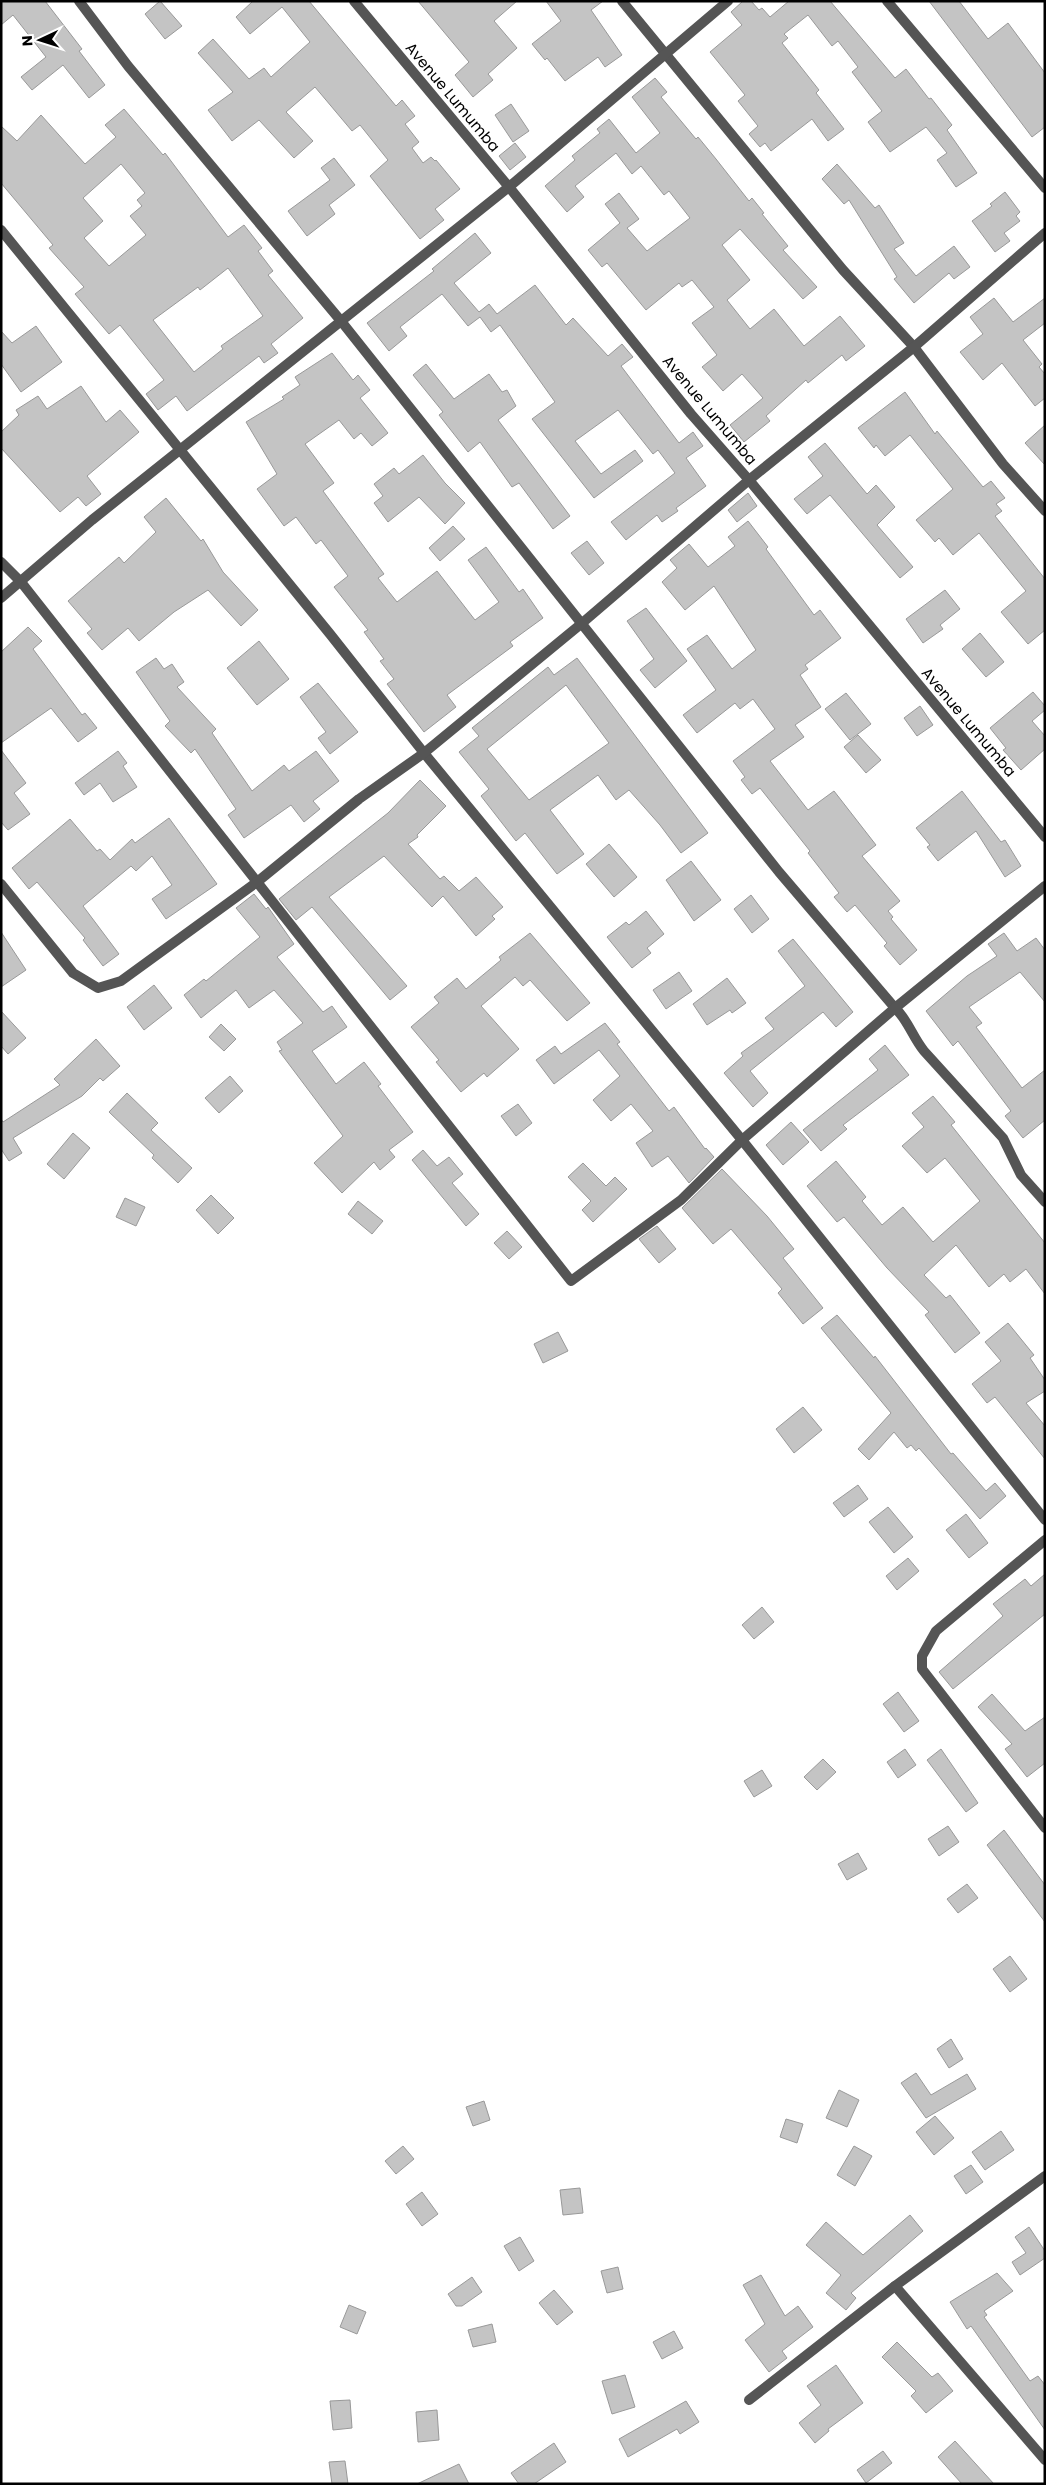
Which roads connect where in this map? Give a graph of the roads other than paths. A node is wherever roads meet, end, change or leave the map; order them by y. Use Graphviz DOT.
graph roads {
  1 [pos="79,1"];
  2 [pos="354,1"];
  3 [pos="622,1"];
  4 [pos="728,1"];
  5 [pos="887,1"];
  6 [pos="666,53"];
  7 [pos="509,187"];
  8 [pos="1045,188"];
  9 [pos="1,230"];
  10 [pos="1045,233"];
  11 [pos="341,321"];
  12 [pos="914,347"];
  13 [pos="181,450"];
  14 [pos="749,480"];
  15 [pos="1045,511"];
  16 [pos="1,562"];
  17 [pos="21,582"];
  18 [pos="1,598"];
  19 [pos="581,624"];
  20 [pos="424,753"];
  21 [pos="1045,837"];
  22 [pos="258,882"];
  23 [pos="1,884"];
  24 [pos="1045,886"];
  25 [pos="895,1008"];
  26 [pos="742,1140"];
  27 [pos="1045,1202"];
  28 [pos="1045,1520"];
  29 [pos="1045,1540"];
  30 [pos="1045,1828"];
  31 [pos="1045,2176"];
  32 [pos="895,2286"];
  33 [pos="749,2400"];
  34 [pos="1045,2460"];
  1 -- 11 [label="street"];
  2 -- 7 [label="street, Avenue Lumumba"];
  3 -- 6 [label="street"];
  4 -- 6 [label="street"];
  5 -- 8 [label="street"];
  6 -- 7 [label="street"];
  6 -- 12 [label="street"];
  7 -- 11 [label="street"];
  7 -- 14 [label="street, Avenue Lumumba"];
  9 -- 13 [label="street"];
  10 -- 12 [label="street"];
  11 -- 13 [label="street"];
  11 -- 19 [label="street"];
  12 -- 14 [label="street"];
  12 -- 15 [label="street"];
  13 -- 17 [label="street"];
  13 -- 20 [label="street"];
  14 -- 19 [label="street"];
  14 -- 21 [label="street, Avenue Lumumba"];
  16 -- 17 [label="street"];
  17 -- 18 [label="street"];
  17 -- 22 [label="street"];
  19 -- 20 [label="street"];
  19 -- 25 [label="street"];
  20 -- 22 [label="street"];
  20 -- 26 [label="street"];
  22 -- 23 [label="street"];
  22 -- 26 [label="street"];
  24 -- 25 [label="street"];
  25 -- 26 [label="street"];
  25 -- 27 [label="street"];
  26 -- 28 [label="street"];
  29 -- 30 [label="street"];
  31 -- 32 [label="street"];
  32 -- 33 [label="street"];
  32 -- 34 [label="street"];
}
